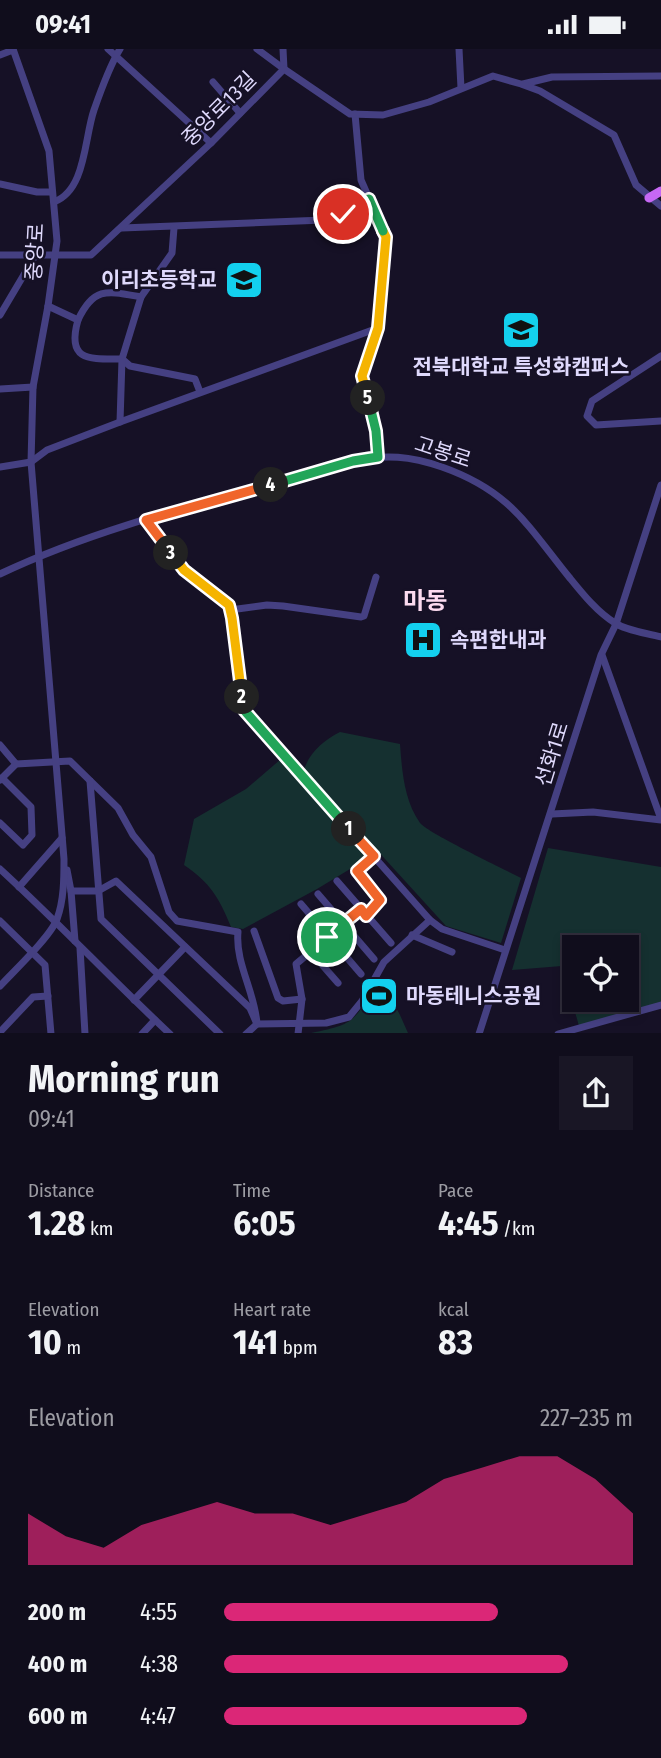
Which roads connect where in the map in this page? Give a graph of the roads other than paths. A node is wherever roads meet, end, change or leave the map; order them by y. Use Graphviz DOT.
graph roads {
  1 [pos="13,49"];
  2 [pos="108,49"];
  3 [pos="120,49"];
  4 [pos="257,49"];
  5 [pos="283,49"];
  6 [pos="459,49"];
  7 [pos="0,55"];
  8 [pos="115,57"];
  9 [pos="284,69"];
  10 [pos="661,76"];
  11 [pos="212,82"];
  12 [pos="521,84"];
  13 [pos="461,88"];
  14 [pos="240,113"];
  15 [pos="355,114"];
  16 [pos="211,143"];
  17 [pos="0,184"];
  18 [pos="661,191"];
  19 [pos="52,192"];
  20 [pos="649,198"];
  21 [pos="661,198"];
  22 [pos="369,199"];
  23 [pos="54,202"];
  24 [pos="661,206"];
  25 [pos="121,228"];
  26 [pos="174,228"];
  27 [pos="0,255"];
  28 [pos="35,256"];
  29 [pos="55,257"];
  30 [pos="141,297"];
  31 [pos="48,306"];
  32 [pos="0,316"];
  33 [pos="78,320"];
  34 [pos="378,328"];
  35 [pos="661,356"];
  36 [pos="122,359"];
  37 [pos="33,387"];
  38 [pos="0,389"];
  39 [pos="200,392"];
  40 [pos="661,421"];
  41 [pos="120,422"];
  42 [pos="378,457"];
  43 [pos="31,462"];
  44 [pos="0,467"];
  45 [pos="661,485"];
  46 [pos="146,520"];
  47 [pos="40,555"];
  48 [pos="0,574"];
  49 [pos="376,577"];
  50 [pos="230,610"];
  51 [pos="616,624"];
  52 [pos="661,637"];
  53 [pos="601,655"];
  54 [pos="0,745"];
  55 [pos="57,760"];
  56 [pos="16,764"];
  57 [pos="1,779"];
  58 [pos="90,780"];
  59 [pos="552,814"];
  60 [pos="661,819"];
  61 [pos="0,823"];
  62 [pos="63,838"];
  63 [pos="374,856"];
  64 [pos="64,859"];
  65 [pos="0,869"];
  66 [pos="337,881"];
  67 [pos="19,887"];
  68 [pos="71,891"];
  69 [pos="98,891"];
  70 [pos="318,894"];
  71 [pos="301,904"];
  72 [pos="364,913"];
  73 [pos="430,920"];
  74 [pos="0,921"];
  75 [pos="57,921"];
  76 [pos="343,924"];
  77 [pos="254,931"];
  78 [pos="412,935"];
  79 [pos="327,937"];
  80 [pos="391,943"];
  81 [pos="78,944"];
  82 [pos="185,947"];
  83 [pos="505,950"];
  84 [pos="310,951"];
  85 [pos="32,952"];
  86 [pos="452,952"];
  87 [pos="374,959"];
  88 [pos="159,974"];
  89 [pos="360,974"];
  90 [pos="338,983"];
  91 [pos="0,986"];
  92 [pos="48,996"];
  93 [pos="302,999"];
  94 [pos="134,1000"];
  95 [pos="661,1005"];
  96 [pos="155,1020"];
  97 [pos="300,1023"];
  98 [pos="257,1024"];
  99 [pos="0,1032"];
  100 [pos="50,1033"];
  101 [pos="85,1033"];
  102 [pos="143,1033"];
  103 [pos="169,1033"];
  104 [pos="219,1033"];
  105 [pos="247,1033"];
  106 [pos="299,1033"];
  107 [pos="479,1033"];
  108 [pos="562,1033"];
  1 -- 7 [label="street"];
  1 -- 19 [label="street, 중앙로"];
  2 -- 8 [label="street"];
  3 -- 8 [label="street"];
  4 -- 9 [label="street"];
  5 -- 9 [label="street"];
  6 -- 13 [label="street"];
  8 -- 16 [label="street"];
  8 -- 23 [label="street"];
  9 -- 14 [label="street, 중앙로13길"];
  9 -- 15 [label="street, 중앙로13길"];
  10 -- 12 [label="street"];
  11 -- 14 [label="street"];
  12 -- 13 [label="street"];
  12 -- 20 [label="street"];
  13 -- 15 [label="street"];
  14 -- 16 [label="street, 중앙로13길"];
  15 -- 22 [label="street"];
  16 -- 25 [label="street, 중앙로13길"];
  17 -- 19 [label="street"];
  18 -- 20 [label="main road"];
  19 -- 23 [label="street, 중앙로"];
  20 -- 21 [label="street"];
  20 -- 24 [label="street"];
  22 -- 26 [label="street"];
  22 -- 34 [label="street"];
  23 -- 29 [label="street, 중앙로"];
  25 -- 26 [label="street"];
  25 -- 29 [label="street, 중앙로13길"];
  26 -- 30 [label="street"];
  27 -- 28 [label="street, 중앙로13길"];
  28 -- 29 [label="street, 중앙로13길"];
  28 -- 32 [label="street"];
  29 -- 31 [label="street, 중앙로"];
  30 -- 33 [label="street"];
  30 -- 36 [label="street"];
  31 -- 33 [label="street"];
  31 -- 37 [label="street, 중앙로"];
  33 -- 36 [label="street"];
  34 -- 39 [label="street"];
  34 -- 42 [label="street"];
  35 -- 40 [label="street"];
  36 -- 39 [label="street"];
  36 -- 41 [label="street"];
  37 -- 38 [label="street"];
  37 -- 43 [label="street, 중앙로"];
  39 -- 41 [label="street"];
  41 -- 43 [label="street"];
  42 -- 46 [label="street, 고봉로"];
  42 -- 51 [label="street, 고봉로"];
  43 -- 44 [label="street"];
  43 -- 47 [label="street, 중앙로"];
  45 -- 51 [label="street, 선화1로"];
  46 -- 47 [label="street, 고봉로"];
  46 -- 50 [label="street"];
  47 -- 48 [label="street, 고봉로"];
  47 -- 55 [label="street, 중앙로"];
  49 -- 50 [label="street"];
  50 -- 63 [label="street"];
  51 -- 52 [label="street, 고봉로"];
  51 -- 53 [label="street, 선화1로"];
  53 -- 59 [label="street, 선화1로"];
  53 -- 60 [label="street"];
  54 -- 56 [label="street"];
  55 -- 56 [label="street"];
  55 -- 58 [label="street"];
  55 -- 62 [label="street, 중앙로"];
  56 -- 57 [label="street"];
  57 -- 61 [label="street"];
  58 -- 69 [label="street"];
  58 -- 98 [label="street"];
  59 -- 60 [label="street"];
  59 -- 83 [label="street, 선화1로"];
  62 -- 64 [label="street, 중앙로"];
  62 -- 67 [label="street"];
  63 -- 72 [label="street"];
  63 -- 73 [label="street"];
  64 -- 68 [label="street"];
  64 -- 75 [label="street, 중앙로"];
  65 -- 67 [label="street"];
  66 -- 72 [label="street"];
  67 -- 75 [label="street"];
  68 -- 69 [label="street"];
  68 -- 81 [label="street"];
  69 -- 82 [label="street"];
  69 -- 88 [label="street"];
  70 -- 76 [label="street"];
  71 -- 79 [label="street"];
  72 -- 76 [label="street"];
  72 -- 80 [label="street"];
  73 -- 78 [label="street"];
  73 -- 83 [label="street"];
  74 -- 85 [label="street"];
  75 -- 81 [label="street"];
  75 -- 85 [label="street"];
  76 -- 79 [label="street"];
  76 -- 87 [label="street"];
  77 -- 93 [label="street"];
  78 -- 86 [label="street"];
  78 -- 97 [label="street"];
  79 -- 84 [label="street"];
  79 -- 89 [label="street"];
  81 -- 94 [label="street"];
  81 -- 101 [label="street"];
  82 -- 88 [label="street"];
  82 -- 98 [label="street"];
  83 -- 107 [label="street, 선화1로"];
  84 -- 90 [label="street"];
  84 -- 93 [label="street"];
  85 -- 91 [label="street"];
  85 -- 92 [label="street"];
  88 -- 94 [label="street"];
  88 -- 104 [label="street"];
  92 -- 99 [label="street"];
  92 -- 100 [label="street"];
  93 -- 97 [label="street"];
  94 -- 96 [label="street"];
  95 -- 108 [label="street"];
  96 -- 102 [label="street"];
  96 -- 103 [label="street"];
  97 -- 98 [label="street"];
  97 -- 106 [label="street"];
  98 -- 105 [label="street"];
}
